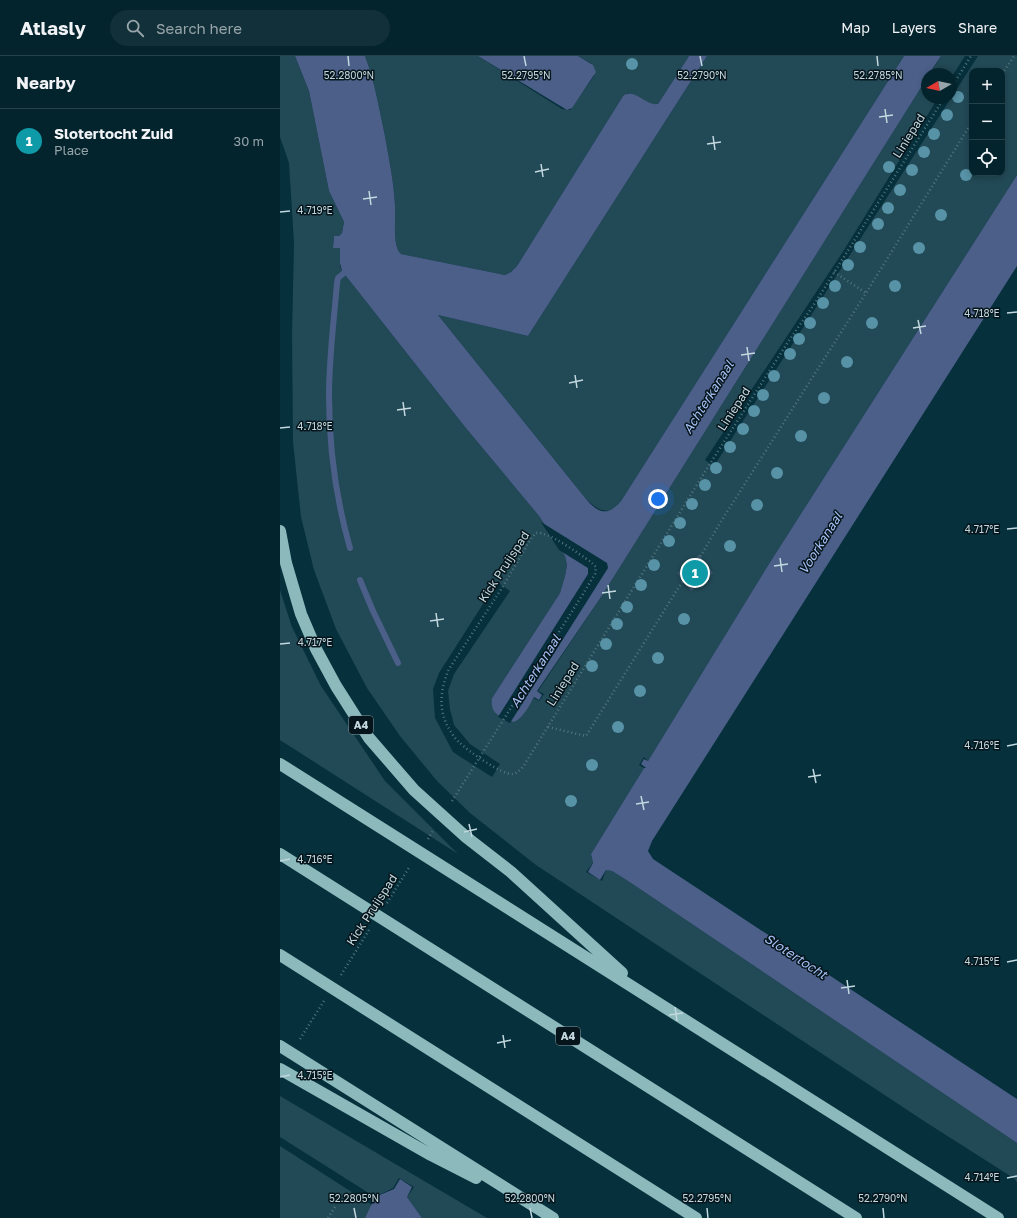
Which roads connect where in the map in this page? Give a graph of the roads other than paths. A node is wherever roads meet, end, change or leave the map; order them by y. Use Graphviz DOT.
graph roads {
  1 [pos="280,532"];
  2 [pos="280,764"];
  3 [pos="280,854"];
  4 [pos="280,955"];
  5 [pos="647,996"];
  6 [pos="280,1046"];
  7 [pos="280,1069"];
  8 [pos="542,1211"];
  9 [pos="553,1218"];
  10 [pos="696,1218"];
  11 [pos="856,1218"];
  12 [pos="998,1218"];
  1 -- 5 [label="highway, A4"];
  2 -- 5 [label="highway, A4"];
  3 -- 11 [label="highway, A4"];
  4 -- 10 [label="highway"];
  5 -- 12 [label="highway, A4"];
  6 -- 8 [label="highway"];
  7 -- 8 [label="highway"];
  8 -- 9 [label="highway"];
}
